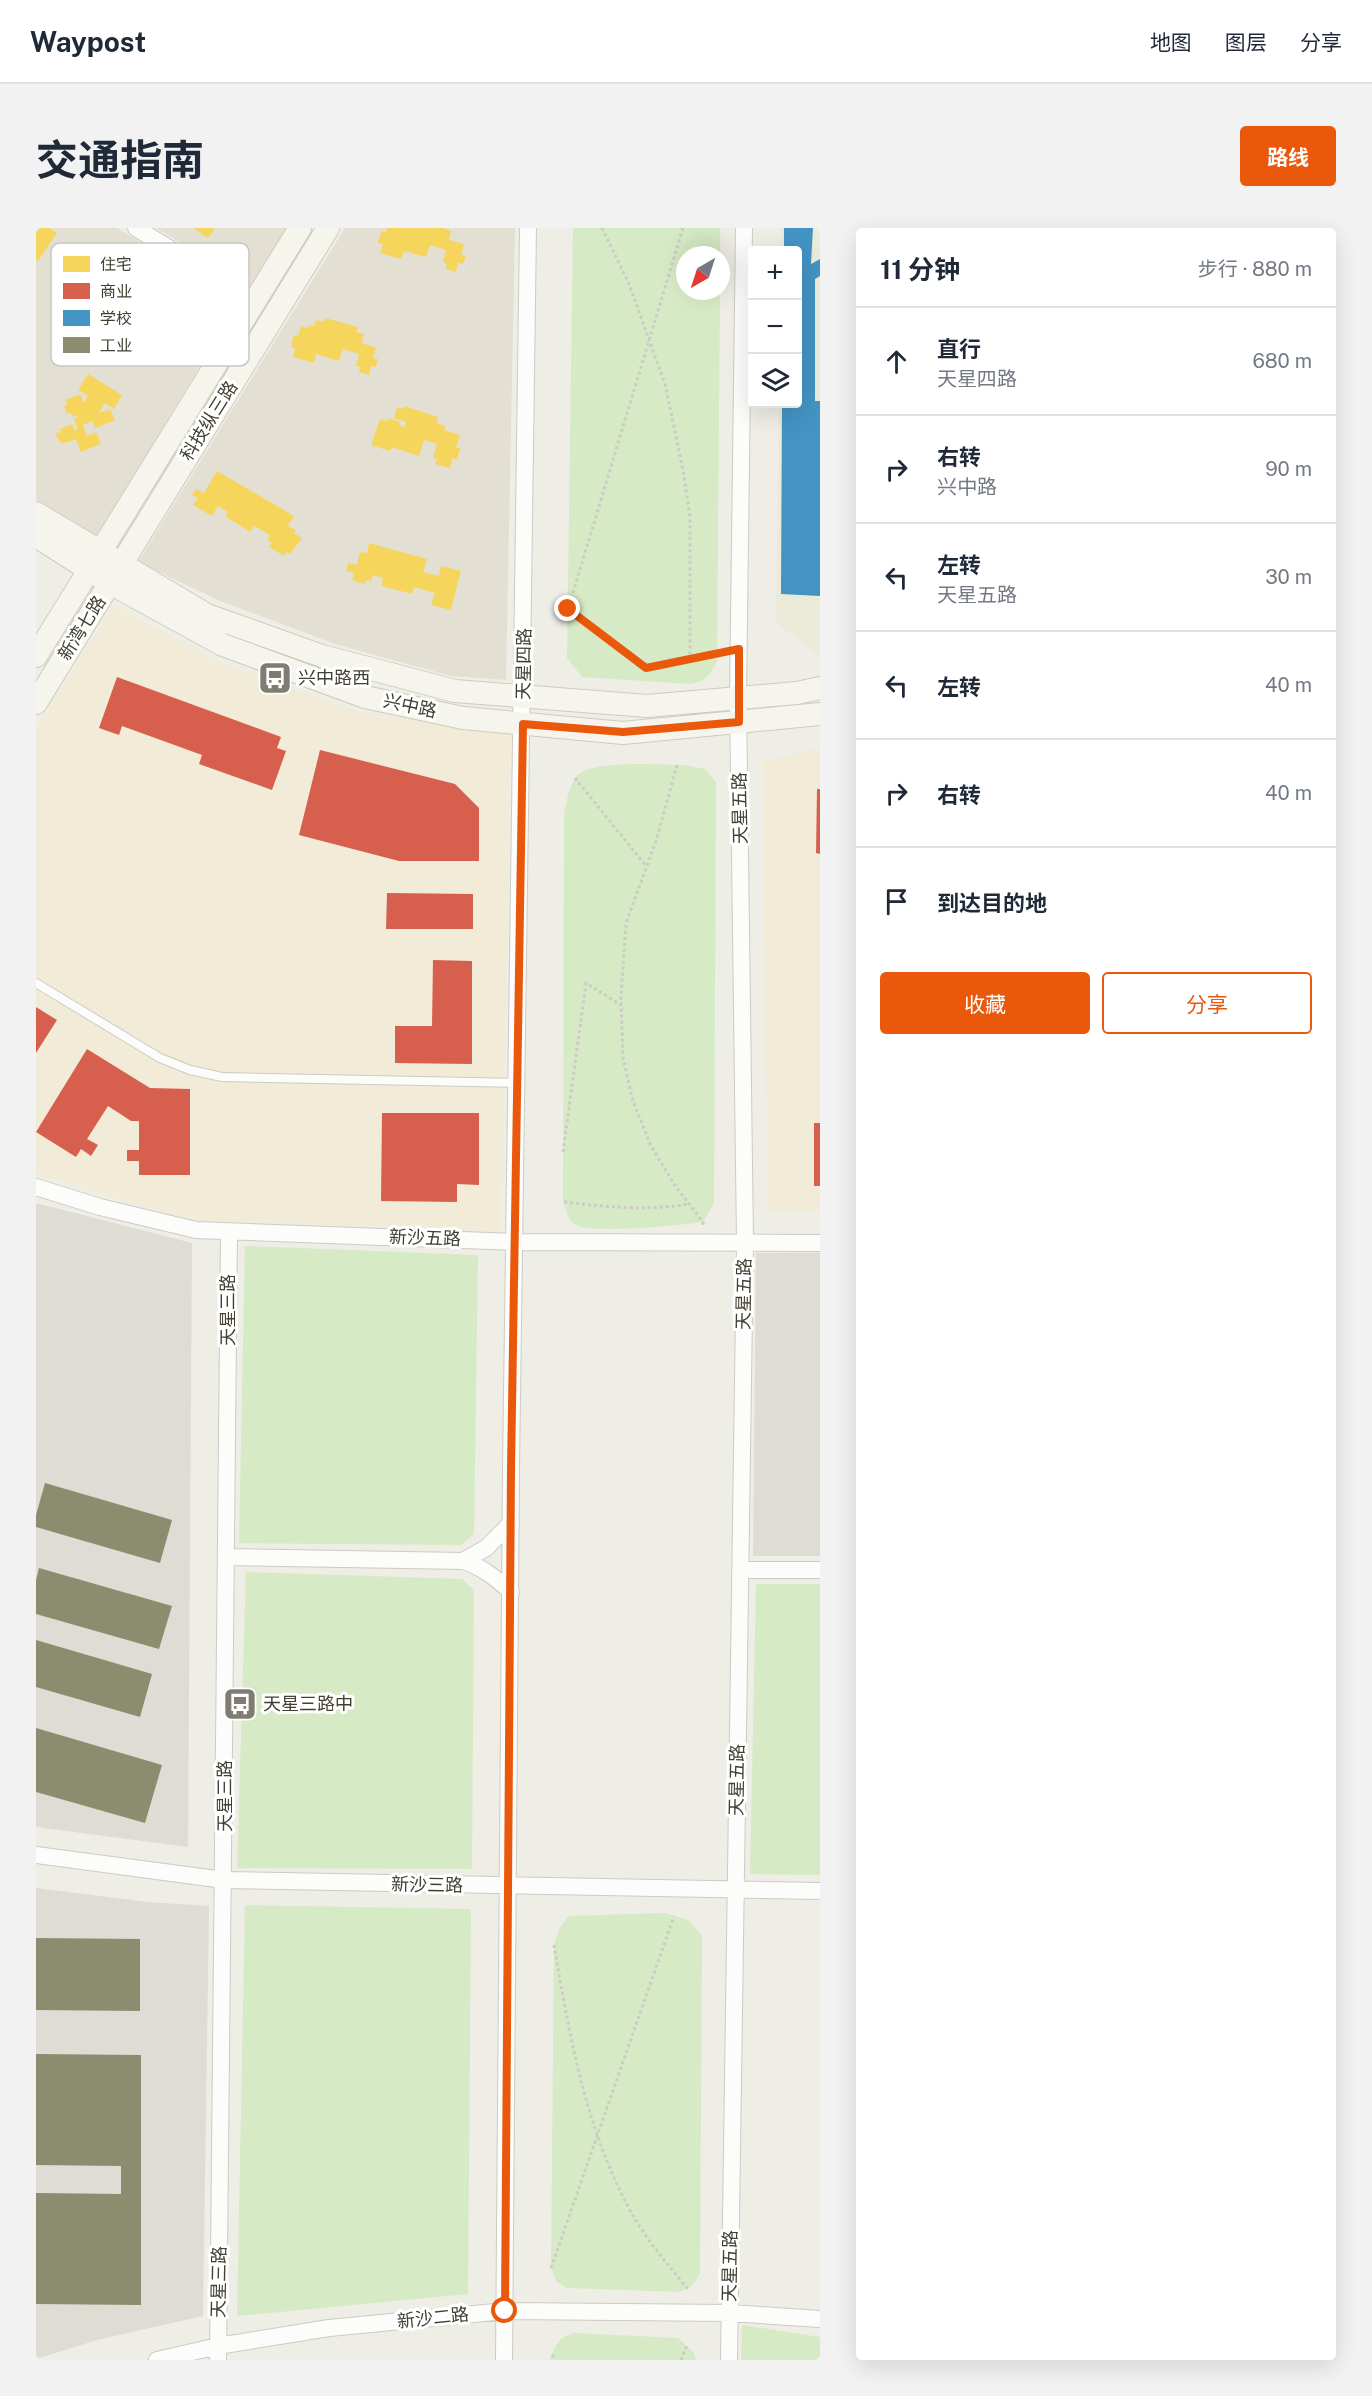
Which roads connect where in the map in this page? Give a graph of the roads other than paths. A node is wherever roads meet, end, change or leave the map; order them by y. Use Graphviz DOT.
graph roads {
  1 [pos="136,228"];
  2 [pos="300,228"];
  3 [pos="328,228"];
  4 [pos="528,228"];
  5 [pos="744,228"];
  6 [pos="160,243"];
  7 [pos="249,297"];
  8 [pos="255,301"];
  9 [pos="249,311"];
  10 [pos="249,356"];
  11 [pos="215,366"];
  12 [pos="243,366"];
  13 [pos="36,513"];
  14 [pos="36,536"];
  15 [pos="95,561"];
  16 [pos="115,574"];
  17 [pos="36,656"];
  18 [pos="820,688"];
  19 [pos="523,696"];
  20 [pos="738,698"];
  21 [pos="36,703"];
  22 [pos="820,714"];
  23 [pos="739,722"];
  24 [pos="523,724"];
  25 [pos="36,983"];
  26 [pos="518,1083"];
  27 [pos="36,1187"];
  28 [pos="229,1232"];
  29 [pos="515,1242"];
  30 [pos="745,1242"];
  31 [pos="820,1243"];
  32 [pos="511,1523"];
  33 [pos="226,1557"];
  34 [pos="463,1561"];
  35 [pos="740,1570"];
  36 [pos="820,1570"];
  37 [pos="511,1592"];
  38 [pos="36,1855"];
  39 [pos="224,1880"];
  40 [pos="508,1887"];
  41 [pos="736,1891"];
  42 [pos="820,1891"];
  43 [pos="505,2311"];
  44 [pos="730,2313"];
  45 [pos="820,2319"];
  46 [pos="218,2353"];
  47 [pos="158,2360"];
  48 [pos="504,2360"];
  49 [pos="729,2360"];
  1 -- 6 [label="street"];
  2 -- 8 [label="street, 科技纵三路"];
  3 -- 10 [label="street, 科技纵三路"];
  4 -- 19 [label="street, 天星四路"];
  5 -- 20 [label="street, 天星五路"];
  7 -- 8 [label="street"];
  8 -- 9 [label="street, 科技纵三路"];
  11 -- 15 [label="street, 科技纵三路"];
  12 -- 16 [label="street, 科技纵三路"];
  13 -- 15 [label="street, 兴中路"];
  14 -- 15 [label="street, 兴中路"];
  15 -- 16 [label="street, 兴中路"];
  15 -- 17 [label="street, 新湾七路"];
  16 -- 19 [label="street, 兴中路"];
  16 -- 21 [label="street, 新湾七路"];
  16 -- 24 [label="street, 兴中路"];
  18 -- 20 [label="street, 兴中路"];
  19 -- 20 [label="street, 兴中路"];
  19 -- 24 [label="street, 天星四路"];
  20 -- 23 [label="street, 天星五路"];
  22 -- 23 [label="street, 兴中路"];
  23 -- 24 [label="street, 兴中路"];
  23 -- 30 [label="street, 天星五路"];
  24 -- 26 [label="street, 天星四路"];
  25 -- 26 [label="lane"];
  26 -- 29 [label="street, 天星四路"];
  27 -- 28 [label="street, 新沙五路"];
  28 -- 29 [label="street, 新沙五路"];
  28 -- 33 [label="street, 天星三路"];
  29 -- 30 [label="street, 新沙五路"];
  29 -- 32 [label="street, 天星四路"];
  30 -- 31 [label="street, 新沙五路"];
  30 -- 35 [label="street, 天星五路"];
  32 -- 34 [label="street"];
  32 -- 37 [label="street, 天星四路"];
  33 -- 34 [label="street"];
  33 -- 39 [label="street, 天星三路"];
  34 -- 37 [label="street"];
  35 -- 36 [label="street"];
  35 -- 41 [label="street, 天星五路"];
  37 -- 40 [label="street, 天星四路"];
  38 -- 39 [label="street, 新沙三路"];
  39 -- 40 [label="street, 新沙三路"];
  39 -- 46 [label="street, 天星三路"];
  40 -- 41 [label="street, 新沙三路"];
  40 -- 43 [label="street, 天星四路"];
  41 -- 42 [label="street, 新沙三路"];
  41 -- 44 [label="street, 天星五路"];
  43 -- 44 [label="street, 新沙二路"];
  43 -- 46 [label="street, 新沙二路"];
  43 -- 48 [label="street, 天星四路"];
  44 -- 45 [label="street, 新沙二路"];
  44 -- 49 [label="street, 天星五路"];
  46 -- 47 [label="street, 新沙二路"];
}
